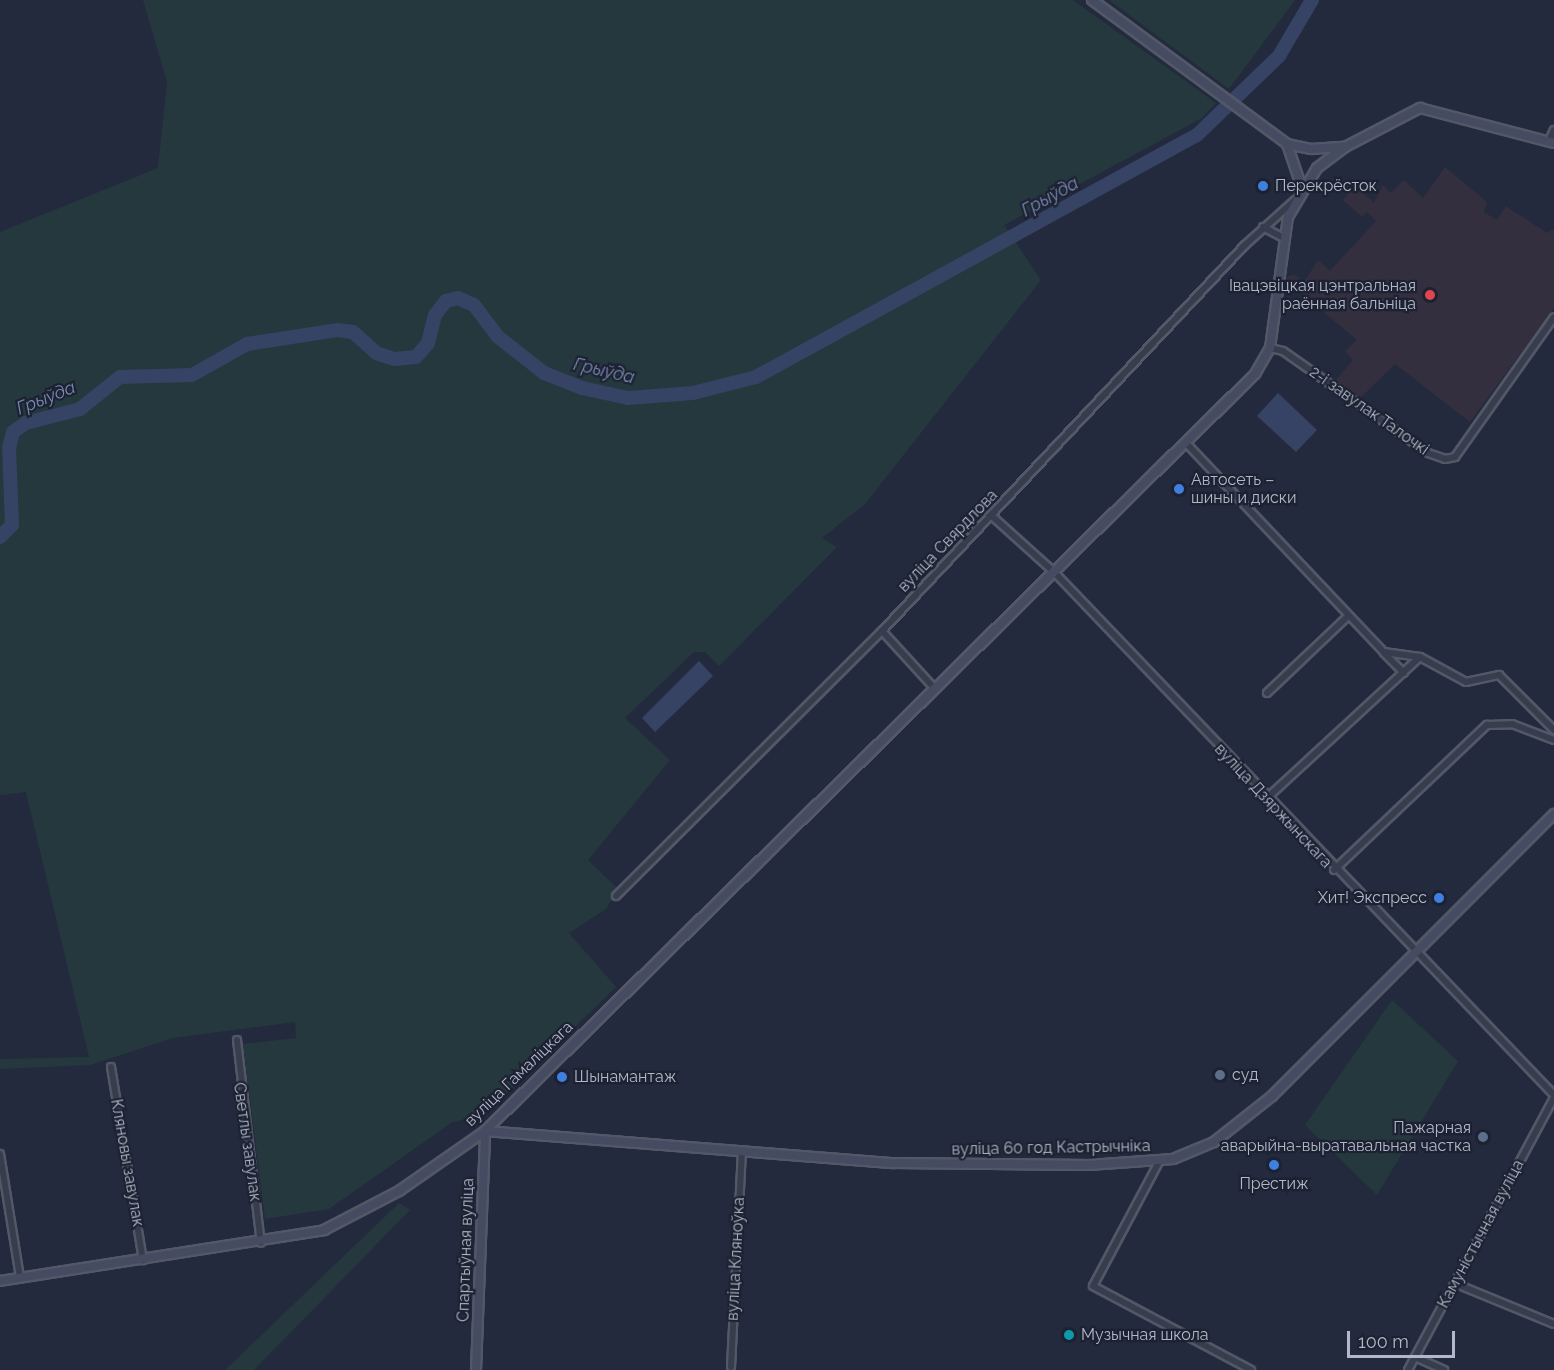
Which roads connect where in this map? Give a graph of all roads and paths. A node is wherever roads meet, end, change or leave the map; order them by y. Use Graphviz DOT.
graph roads {
  1 [pos="1092,0"];
  2 [pos="1554,130"];
  3 [pos="1551,141"];
  4 [pos="1287,144"];
  5 [pos="1345,147"];
  6 [pos="1302,188"];
  7 [pos="1294,200"];
  8 [pos="1263,227"];
  9 [pos="1282,237"];
  10 [pos="1554,317"];
  11 [pos="1270,348"];
  12 [pos="1187,444"];
  13 [pos="993,517"];
  14 [pos="1055,573"];
  15 [pos="1348,616"];
  16 [pos="882,631"];
  17 [pos="1384,652"];
  18 [pos="1420,657"];
  19 [pos="1404,673"];
  20 [pos="935,689"];
  21 [pos="1267,693"];
  22 [pos="1554,730"];
  23 [pos="1554,740"];
  24 [pos="1267,798"];
  25 [pos="1554,814"];
  26 [pos="1334,870"];
  27 [pos="739,880"];
  28 [pos="616,896"];
  29 [pos="1415,954"];
  30 [pos="237,1040"];
  31 [pos="111,1067"];
  32 [pos="1554,1096"];
  33 [pos="485,1131"];
  34 [pos="742,1151"];
  35 [pos="0,1154"];
  36 [pos="1159,1162"];
  37 [pos="261,1243"];
  38 [pos="143,1260"];
  39 [pos="20,1278"];
  40 [pos="0,1281"];
  41 [pos="1454,1283"];
  42 [pos="1554,1324"];
  43 [pos="1415,1357"];
  44 [pos="731,1367"];
  45 [pos="476,1370"];
  46 [pos="1251,1370"];
  47 [pos="1408,1370"];
  48 [pos="1444,1370"];
  1 -- 4 [label="street"];
  2 -- 3 [label="street"];
  3 -- 5 [label="street"];
  4 -- 5 [label="street"];
  4 -- 6 [label="street"];
  5 -- 6 [label="street, вуліца Свярдлова"];
  6 -- 7 [label="street, вуліца Свярдлова"];
  7 -- 8 [label="street, вуліца Свярдлова"];
  7 -- 9 [label="street, вуліца Свярдлова"];
  8 -- 9 [label="street"];
  8 -- 13 [label="street, вуліца Свярдлова"];
  9 -- 11 [label="street, вуліца Свярдлова"];
  10 -- 11 [label="street, 2-і завулак Талочкі"];
  11 -- 12 [label="street, вуліца Свярдлова"];
  12 -- 14 [label="street, вуліца Свярдлова"];
  12 -- 15 [label="street"];
  13 -- 14 [label="street, вуліца Дзяржынскага"];
  13 -- 16 [label="street, вуліца Свярдлова"];
  14 -- 20 [label="street, вуліца Свярдлова"];
  14 -- 24 [label="street, вуліца Дзяржынскага"];
  15 -- 17 [label="street"];
  15 -- 21 [label="street"];
  16 -- 20 [label="street"];
  16 -- 28 [label="street, вуліца Свярдлова"];
  17 -- 18 [label="street"];
  17 -- 19 [label="street"];
  18 -- 19 [label="street"];
  18 -- 22 [label="street"];
  19 -- 24 [label="street"];
  20 -- 27 [label="street, вуліца Свярдлова"];
  23 -- 26 [label="street"];
  24 -- 26 [label="street, вуліца Дзяржынскага"];
  25 -- 29 [label="street, вуліца 60 год Кастрычніка"];
  26 -- 29 [label="street, вуліца Дзяржынскага"];
  27 -- 33 [label="street, вуліца Гамаліцкага"];
  29 -- 32 [label="street, вуліца Дзяржынскага"];
  29 -- 36 [label="street, вуліца 60 год Кастрычніка"];
  30 -- 37 [label="street, Светлы завулак"];
  31 -- 38 [label="street, Кляновы завулак"];
  32 -- 41 [label="street, Камуністычная вуліца"];
  33 -- 34 [label="street, вуліца 60 год Кастрычніка"];
  33 -- 37 [label="street, вуліца Гамаліцкага"];
  33 -- 45 [label="street, Спартыўная вуліца"];
  34 -- 36 [label="street, вуліца 60 год Кастрычніка"];
  34 -- 44 [label="street, вуліца Кляноўка"];
  35 -- 39 [label="street"];
  36 -- 46 [label="street"];
  37 -- 38 [label="street, вуліца Гамаліцкага"];
  38 -- 39 [label="street, вуліца Гамаліцкага"];
  39 -- 40 [label="street, вуліца Гамаліцкага"];
  41 -- 42 [label="street"];
  41 -- 43 [label="street, Камуністычная вуліца"];
  43 -- 47 [label="street, Камуністычная вуліца"];
  43 -- 48 [label="street"];
}
